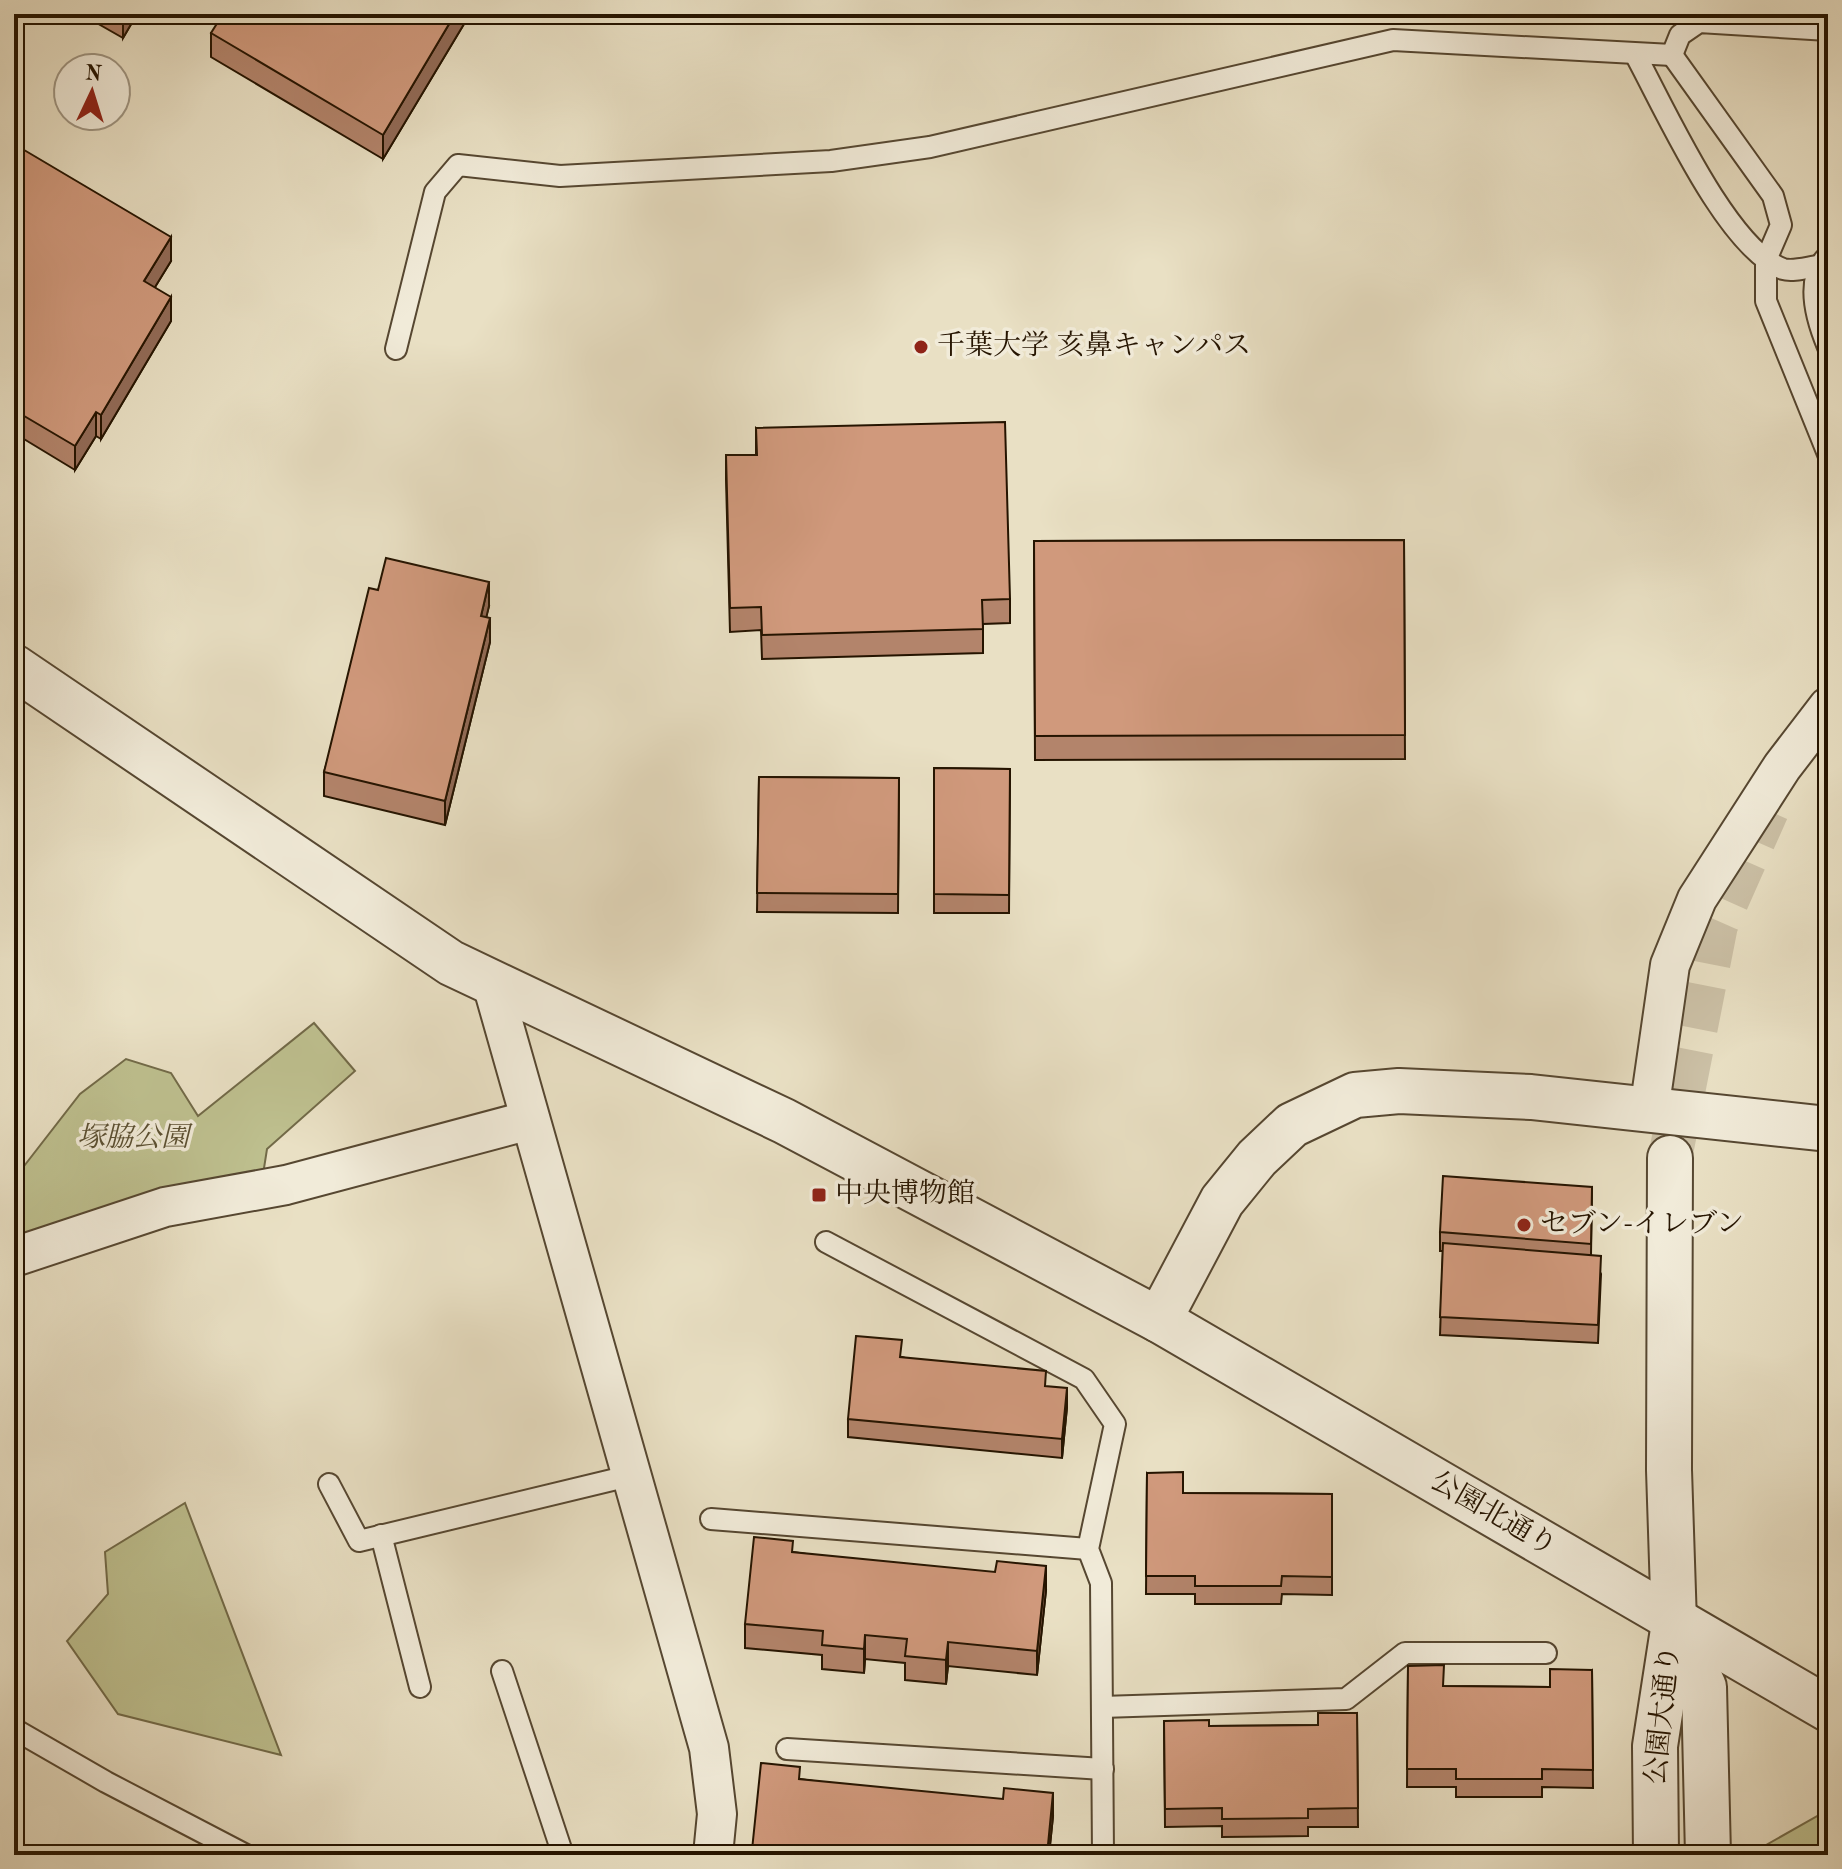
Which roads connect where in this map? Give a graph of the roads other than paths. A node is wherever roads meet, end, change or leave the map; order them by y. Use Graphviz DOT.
graph roads {
  1 [pos="1828,30"];
  2 [pos="1635,54"];
  3 [pos="1672,55"];
  4 [pos="1766,260"];
  5 [pos="1824,261"];
  6 [pos="1828,347"];
  7 [pos="396,349"];
  8 [pos="1828,454"];
  9 [pos="14,667"];
  10 [pos="1828,707"];
  11 [pos="491,980"];
  12 [pos="1649,1111"];
  13 [pos="530,1120"];
  14 [pos="1828,1129"];
  15 [pos="1670,1158"];
  16 [pos="826,1242"];
  17 [pos="14,1257"];
  18 [pos="1159,1320"];
  19 [pos="633,1475"];
  20 [pos="329,1484"];
  21 [pos="711,1519"];
  22 [pos="381,1535"];
  23 [pos="1088,1549"];
  24 [pos="1674,1623"];
  25 [pos="1546,1653"];
  26 [pos="502,1671"];
  27 [pos="420,1687"];
  28 [pos="1102,1707"];
  29 [pos="1828,1709"];
  30 [pos="14,1729"];
  31 [pos="787,1749"];
  32 [pos="1103,1769"];
  33 [pos="246,1855"];
  34 [pos="563,1855"];
  35 [pos="713,1855"];
  36 [pos="1103,1855"];
  37 [pos="1656,1855"];
  38 [pos="1708,1855"];
  1 -- 3 [label="lane"];
  2 -- 3 [label="lane"];
  2 -- 4 [label="lane"];
  2 -- 7 [label="lane"];
  3 -- 4 [label="lane"];
  4 -- 5 [label="lane"];
  4 -- 8 [label="lane"];
  5 -- 6 [label="lane"];
  9 -- 11 [label="street, 公園北通り"];
  10 -- 12 [label="street"];
  11 -- 13 [label="street"];
  11 -- 18 [label="street, 公園北通り"];
  12 -- 14 [label="street"];
  12 -- 18 [label="street"];
  13 -- 17 [label="street"];
  13 -- 19 [label="street"];
  15 -- 24 [label="street"];
  16 -- 23 [label="lane"];
  18 -- 24 [label="street, 公園北通り"];
  19 -- 22 [label="lane"];
  19 -- 35 [label="street"];
  20 -- 22 [label="lane"];
  21 -- 23 [label="lane"];
  22 -- 27 [label="lane"];
  23 -- 28 [label="lane"];
  24 -- 29 [label="street, 公園北通り"];
  24 -- 37 [label="street, 公園大通り"];
  24 -- 38 [label="street, 公園大通り"];
  25 -- 28 [label="lane"];
  26 -- 34 [label="lane"];
  28 -- 32 [label="lane"];
  30 -- 33 [label="lane"];
  31 -- 32 [label="lane"];
  32 -- 36 [label="lane"];
}
